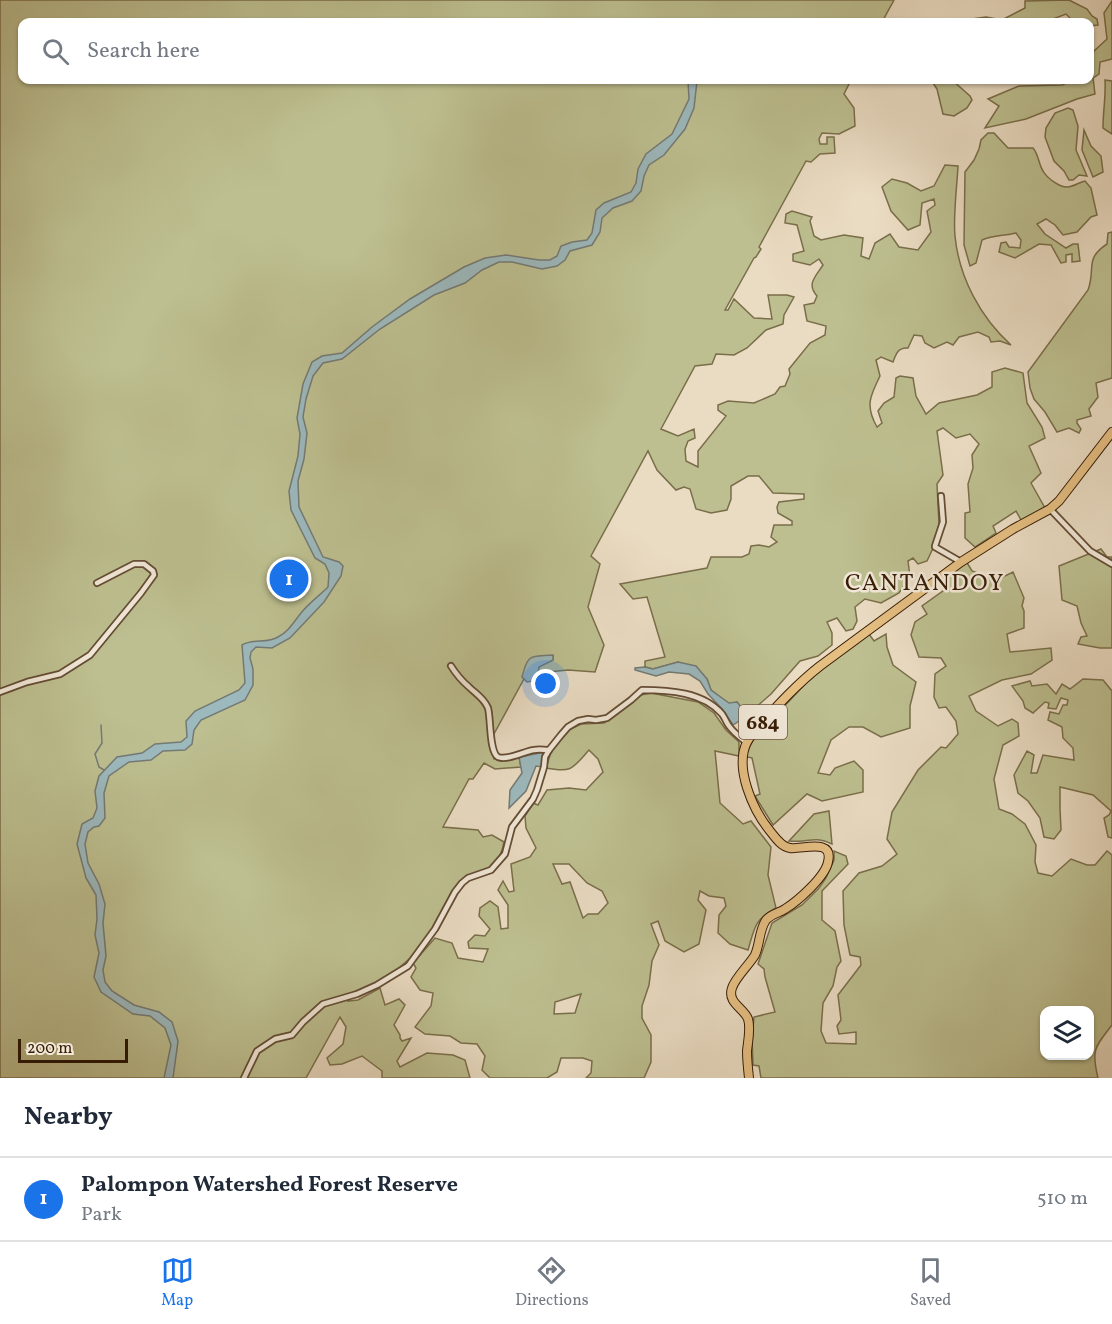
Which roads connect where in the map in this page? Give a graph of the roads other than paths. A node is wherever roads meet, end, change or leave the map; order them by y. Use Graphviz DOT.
graph roads {
  1 [pos="1112,432"];
  2 [pos="941,496"];
  3 [pos="1050,509"];
  4 [pos="961,562"];
  5 [pos="1112,564"];
  6 [pos="97,583"];
  7 [pos="451,666"];
  8 [pos="0,692"];
  9 [pos="747,742"];
  10 [pos="549,750"];
  11 [pos="244,1078"];
  12 [pos="749,1078"];
  1 -- 3 [label="highway, 684"];
  2 -- 4 [label="street"];
  3 -- 4 [label="highway, 684"];
  3 -- 5 [label="street"];
  4 -- 9 [label="highway, 684"];
  6 -- 8 [label="street"];
  7 -- 10 [label="street"];
  9 -- 10 [label="street"];
  9 -- 12 [label="highway, 684"];
  10 -- 11 [label="street"];
}
